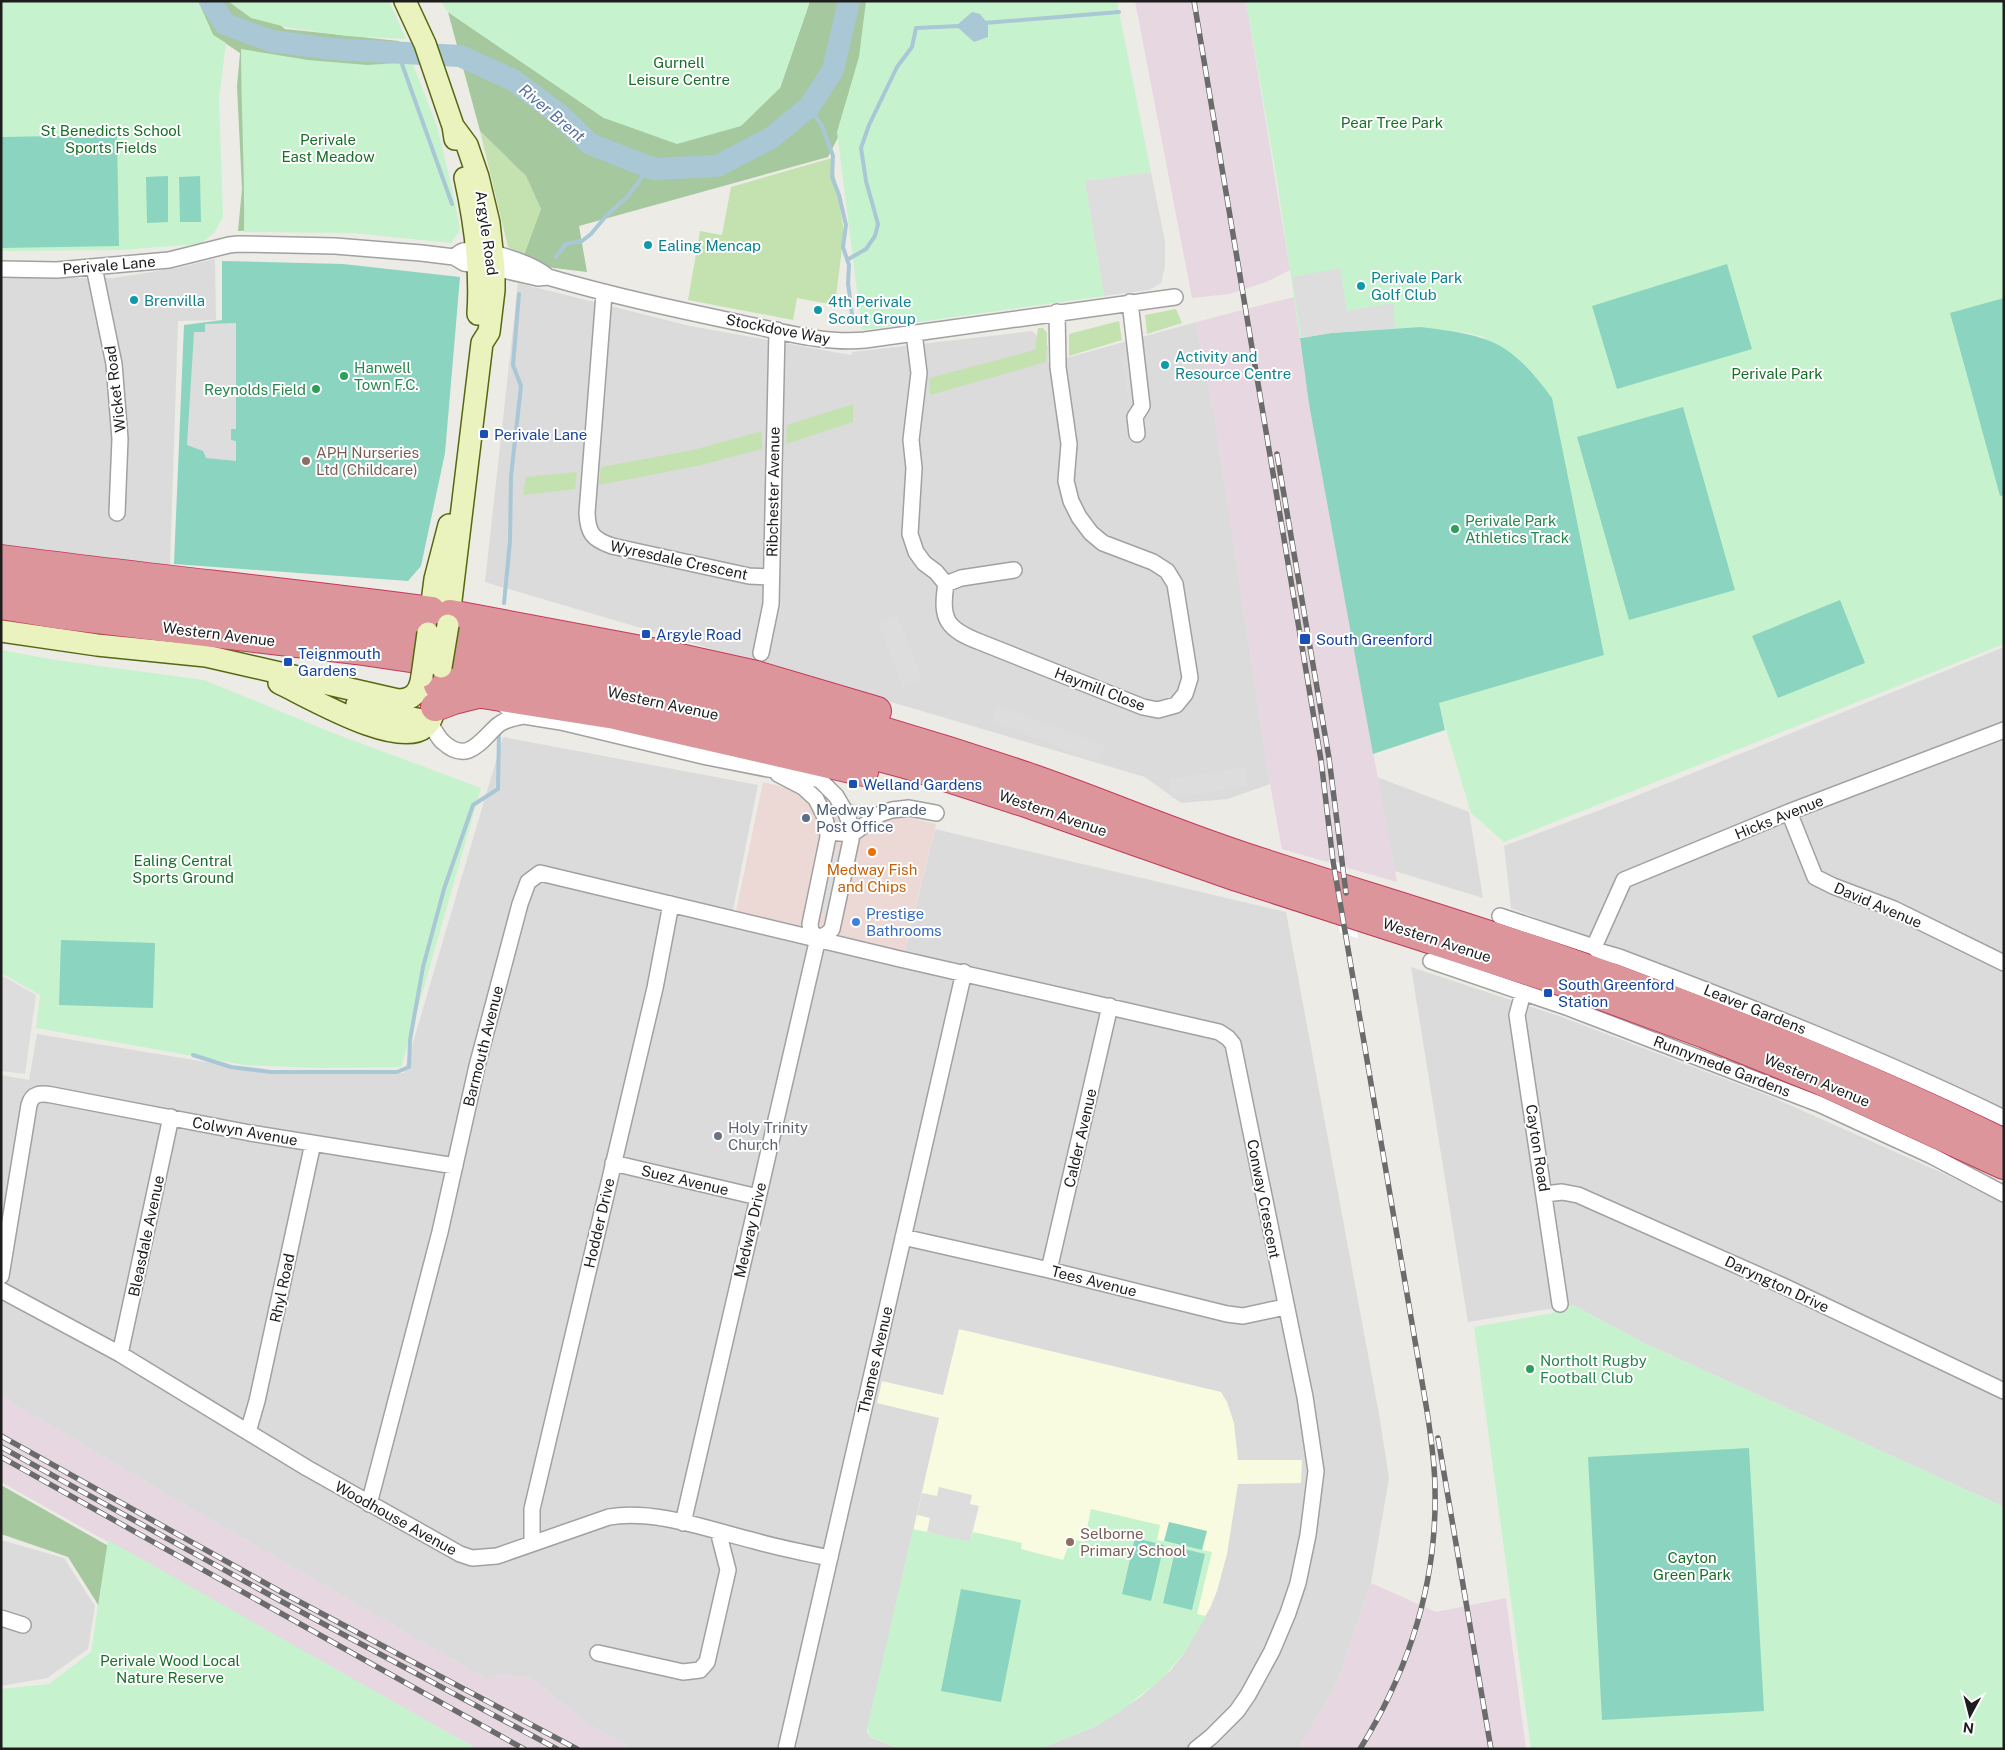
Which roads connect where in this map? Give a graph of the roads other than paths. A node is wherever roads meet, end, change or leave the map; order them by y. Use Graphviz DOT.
graph roads {
  1 [pos="405,1"];
  2 [pos="486,259"];
  3 [pos="94,267"];
  4 [pos="1,268"];
  5 [pos="604,294"];
  6 [pos="1175,297"];
  7 [pos="1130,302"];
  8 [pos="1057,312"];
  9 [pos="777,330"];
  10 [pos="914,333"];
  11 [pos="1137,434"];
  12 [pos="117,513"];
  13 [pos="1,558"];
  14 [pos="1014,570"];
  15 [pos="771,577"];
  16 [pos="1,581"];
  17 [pos="946,584"];
  18 [pos="1,605"];
  19 [pos="440,618"];
  20 [pos="1,631"];
  21 [pos="761,653"];
  22 [pos="238,664"];
  23 [pos="289,676"];
  24 [pos="430,692"];
  25 [pos="482,694"];
  26 [pos="524,716"];
  27 [pos="2004,730"];
  28 [pos="768,769"];
  29 [pos="1031,791"];
  30 [pos="1789,812"];
  31 [pos="936,813"];
  32 [pos="828,832"];
  33 [pos="852,834"];
  34 [pos="671,904"];
  35 [pos="1500,916"];
  36 [pos="818,938"];
  37 [pos="1594,947"];
  38 [pos="1431,961"];
  39 [pos="2004,963"];
  40 [pos="964,972"];
  41 [pos="1523,993"];
  42 [pos="1110,1006"];
  43 [pos="171,1117"];
  44 [pos="1952,1117"];
  45 [pos="2004,1118"];
  46 [pos="2004,1132"];
  47 [pos="313,1143"];
  48 [pos="2004,1143"];
  49 [pos="1979,1152"];
  50 [pos="613,1163"];
  51 [pos="2004,1164"];
  52 [pos="456,1166"];
  53 [pos="2004,1169"];
  54 [pos="1545,1194"];
  55 [pos="2004,1194"];
  56 [pos="758,1197"];
  57 [pos="903,1237"];
  58 [pos="1049,1270"];
  59 [pos="1,1276"];
  60 [pos="1,1290"];
  61 [pos="1560,1304"];
  62 [pos="1285,1307"];
  63 [pos="120,1354"];
  64 [pos="2004,1391"];
  65 [pos="248,1432"];
  66 [pos="370,1504"];
  67 [pos="682,1522"];
  68 [pos="718,1531"];
  69 [pos="532,1542"];
  70 [pos="830,1558"];
  71 [pos="1,1619"];
  72 [pos="24,1625"];
  73 [pos="598,1653"];
  74 [pos="786,1749"];
  75 [pos="1196,1749"];
  1 -- 2 [label="main road, Argyle Road"];
  2 -- 3 [label="street, Perivale Lane"];
  2 -- 5 [label="street, Stockdove Way"];
  2 -- 19 [label="main road, Argyle Road"];
  3 -- 4 [label="street, Perivale Lane"];
  3 -- 12 [label="street, Wicket Road"];
  5 -- 9 [label="street, Stockdove Way"];
  5 -- 15 [label="street, Wyresdale Crescent"];
  6 -- 7 [label="street, Stockdove Way"];
  7 -- 8 [label="street, Stockdove Way"];
  7 -- 11 [label="street"];
  8 -- 10 [label="street, Stockdove Way"];
  8 -- 17 [label="street, Haymill Close"];
  9 -- 10 [label="street, Stockdove Way"];
  9 -- 15 [label="street, Ribchester Avenue"];
  10 -- 17 [label="street"];
  13 -- 19 [label="highway"];
  14 -- 17 [label="street"];
  15 -- 21 [label="street, Ribchester Avenue"];
  16 -- 29 [label="highway, Western Avenue"];
  18 -- 29 [label="highway, Western Avenue"];
  19 -- 24 [label="main road, Argyle Road, bridge"];
  19 -- 29 [label="highway"];
  20 -- 22 [label="main road"];
  22 -- 23 [label="main road"];
  22 -- 24 [label="main road"];
  23 -- 24 [label="main road"];
  23 -- 24 [label="main road"];
  24 -- 25 [label="highway"];
  24 -- 26 [label="street"];
  25 -- 26 [label="street"];
  25 -- 29 [label="highway"];
  26 -- 28 [label="street"];
  27 -- 30 [label="street, Hicks Avenue"];
  28 -- 32 [label="street"];
  28 -- 33 [label="street"];
  29 -- 44 [label="highway, Western Avenue"];
  29 -- 49 [label="highway, Western Avenue"];
  30 -- 37 [label="street, Hicks Avenue"];
  30 -- 39 [label="street, David Avenue"];
  31 -- 33 [label="street"];
  32 -- 33 [label="street"];
  32 -- 36 [label="street"];
  33 -- 36 [label="street"];
  34 -- 36 [label="street, Barmouth Avenue"];
  34 -- 50 [label="street, Hodder Drive"];
  34 -- 52 [label="street, Barmouth Avenue"];
  35 -- 37 [label="street, Leaver Gardens"];
  36 -- 40 [label="street, Conway Crescent"];
  36 -- 56 [label="street, Medway Drive"];
  37 -- 45 [label="street, Leaver Gardens"];
  38 -- 41 [label="street, Runnymede Gardens"];
  40 -- 42 [label="street, Conway Crescent"];
  40 -- 57 [label="street, Thames Avenue"];
  41 -- 54 [label="street, Cayton Road"];
  41 -- 55 [label="street, Runnymede Gardens"];
  42 -- 58 [label="street, Calder Avenue"];
  42 -- 62 [label="street, Conway Crescent"];
  43 -- 47 [label="street, Colwyn Avenue"];
  43 -- 59 [label="street, Colwyn Avenue"];
  43 -- 63 [label="street, Bleasdale Avenue"];
  44 -- 46 [label="highway"];
  44 -- 48 [label="highway"];
  47 -- 52 [label="street, Colwyn Avenue"];
  47 -- 65 [label="street, Rhyl Road"];
  49 -- 51 [label="highway, Western Avenue"];
  49 -- 53 [label="highway"];
  50 -- 56 [label="street, Suez Avenue"];
  50 -- 69 [label="street, Hodder Drive"];
  52 -- 66 [label="street, Barmouth Avenue"];
  54 -- 61 [label="street, Cayton Road"];
  54 -- 64 [label="street, Daryngton Drive"];
  56 -- 67 [label="street, Medway Drive"];
  57 -- 58 [label="street, Tees Avenue"];
  57 -- 70 [label="street, Thames Avenue"];
  58 -- 62 [label="street, Tees Avenue"];
  60 -- 63 [label="street, Woodhouse Avenue"];
  62 -- 75 [label="street, Conway Crescent"];
  63 -- 65 [label="street, Woodhouse Avenue"];
  65 -- 66 [label="street, Woodhouse Avenue"];
  66 -- 69 [label="street, Woodhouse Avenue"];
  67 -- 68 [label="street, Woodhouse Avenue"];
  67 -- 69 [label="street, Woodhouse Avenue"];
  68 -- 70 [label="street, Woodhouse Avenue"];
  68 -- 73 [label="street"];
  70 -- 74 [label="street, Thames Avenue"];
  71 -- 72 [label="street"];
}
